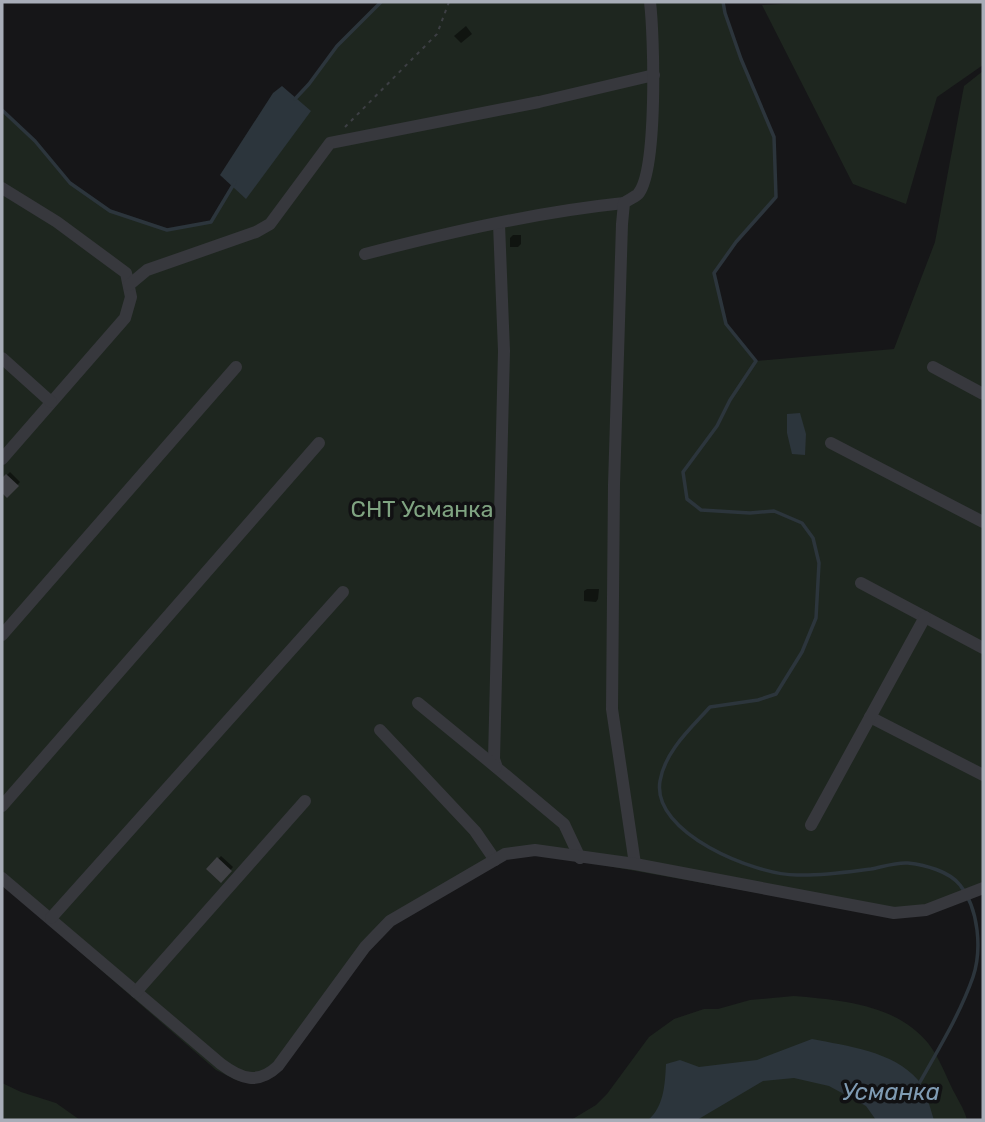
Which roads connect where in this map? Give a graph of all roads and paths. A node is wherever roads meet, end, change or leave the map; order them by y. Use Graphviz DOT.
graph roads {
  1 [pos="449,2"];
  2 [pos="650,2"];
  3 [pos="654,75"];
  4 [pos="330,143"];
  5 [pos="2,188"];
  6 [pos="624,203"];
  7 [pos="499,224"];
  8 [pos="365,254"];
  9 [pos="129,285"];
  10 [pos="2,358"];
  11 [pos="236,367"];
  12 [pos="933,367"];
  13 [pos="983,394"];
  14 [pos="51,402"];
  15 [pos="319,443"];
  16 [pos="831,443"];
  17 [pos="2,459"];
  18 [pos="983,522"];
  19 [pos="861,583"];
  20 [pos="343,592"];
  21 [pos="925,617"];
  22 [pos="2,635"];
  23 [pos="983,648"];
  24 [pos="418,702"];
  25 [pos="870,717"];
  26 [pos="380,730"];
  27 [pos="497,768"];
  28 [pos="983,775"];
  29 [pos="305,801"];
  30 [pos="2,806"];
  31 [pos="811,825"];
  32 [pos="580,858"];
  33 [pos="495,859"];
  34 [pos="635,864"];
  35 [pos="2,878"];
  36 [pos="979,890"];
  37 [pos="51,918"];
  38 [pos="136,992"];
  1 -- 4 [label="path"];
  2 -- 3 [label="street"];
  3 -- 4 [label="street"];
  3 -- 6 [label="street"];
  4 -- 9 [label="street"];
  5 -- 9 [label="street"];
  6 -- 7 [label="street"];
  6 -- 34 [label="street"];
  7 -- 8 [label="street"];
  7 -- 27 [label="street"];
  9 -- 14 [label="street"];
  10 -- 14 [label="street"];
  11 -- 22 [label="street"];
  12 -- 13 [label="street"];
  14 -- 17 [label="street"];
  15 -- 30 [label="street"];
  16 -- 18 [label="street"];
  19 -- 21 [label="street"];
  20 -- 37 [label="street"];
  21 -- 23 [label="street"];
  21 -- 25 [label="street"];
  24 -- 27 [label="street"];
  25 -- 28 [label="street"];
  25 -- 31 [label="street"];
  26 -- 33 [label="street"];
  27 -- 32 [label="street"];
  29 -- 38 [label="street"];
  32 -- 33 [label="street"];
  32 -- 34 [label="street"];
  33 -- 38 [label="street"];
  34 -- 36 [label="street"];
  35 -- 37 [label="street"];
  37 -- 38 [label="street"];
}
